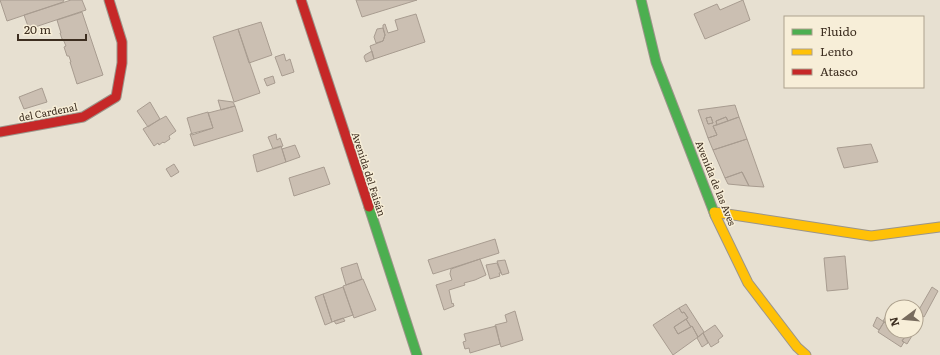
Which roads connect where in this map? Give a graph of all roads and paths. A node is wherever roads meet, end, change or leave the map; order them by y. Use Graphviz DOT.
graph roads {
  1 [pos="109,0"];
  2 [pos="301,0"];
  3 [pos="641,0"];
  4 [pos="0,132"];
  5 [pos="714,212"];
  6 [pos="940,227"];
  7 [pos="417,355"];
  8 [pos="806,355"];
  1 -- 4 [label="street, del Cardenal"];
  2 -- 7 [label="street, Avenida del Faisán"];
  3 -- 5 [label="street, Avenida de las Aves"];
  5 -- 6 [label="street"];
  5 -- 8 [label="street, Avenida de las Aves"];
}
